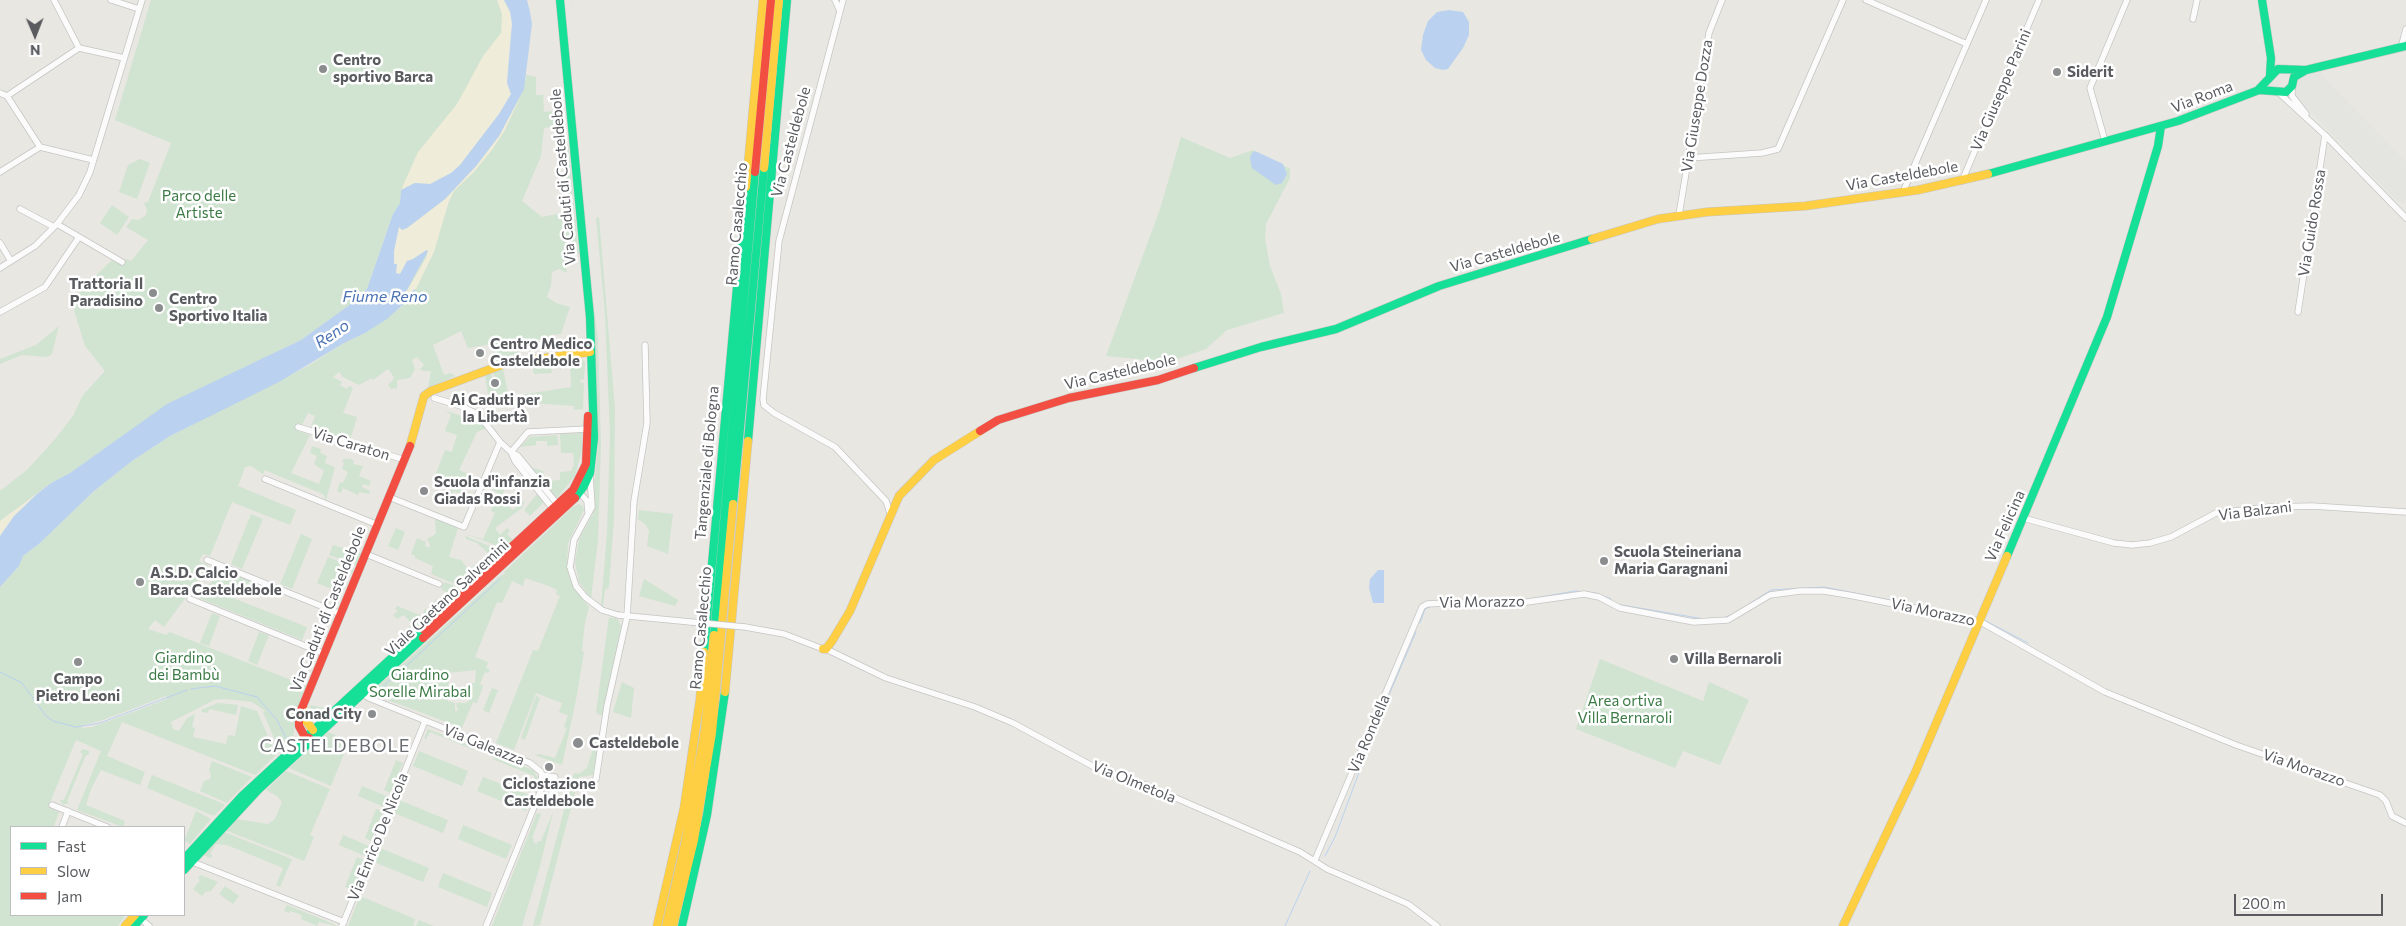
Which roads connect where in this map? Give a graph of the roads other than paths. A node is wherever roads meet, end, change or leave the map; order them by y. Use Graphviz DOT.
graph roads {
  1 [pos="54,0"];
  2 [pos="111,0"];
  3 [pos="142,0"];
  4 [pos="560,0"];
  5 [pos="762,0"];
  6 [pos="771,0"];
  7 [pos="779,0"];
  8 [pos="787,0"];
  9 [pos="835,0"];
  10 [pos="843,0"];
  11 [pos="1722,0"];
  12 [pos="1843,0"];
  13 [pos="1866,0"];
  14 [pos="1986,0"];
  15 [pos="2039,0"];
  16 [pos="2127,0"];
  17 [pos="2262,0"];
  18 [pos="2196,2"];
  19 [pos="139,10"];
  20 [pos="840,11"];
  21 [pos="2193,19"];
  22 [pos="2406,29"];
  23 [pos="1967,44"];
  24 [pos="2403,47"];
  25 [pos="79,48"];
  26 [pos="124,58"];
  27 [pos="2271,58"];
  28 [pos="2285,70"];
  29 [pos="2306,70"];
  30 [pos="2270,76"];
  31 [pos="2292,83"];
  32 [pos="2256,91"];
  33 [pos="2276,92"];
  34 [pos="0,93"];
  35 [pos="7,96"];
  36 [pos="2308,118"];
  37 [pos="2159,127"];
  38 [pos="2325,135"];
  39 [pos="2105,141"];
  40 [pos="40,147"];
  41 [pos="1688,158"];
  42 [pos="93,160"];
  43 [pos="0,172"];
  44 [pos="1962,181"];
  45 [pos="1904,192"];
  46 [pos="20,208"];
  47 [pos="1679,215"];
  48 [pos="2406,218"];
  49 [pos="56,225"];
  50 [pos="79,237"];
  51 [pos="0,243"];
  52 [pos="11,261"];
  53 [pos="122,262"];
  54 [pos="0,268"];
  55 [pos="0,312"];
  56 [pos="2298,312"];
  57 [pos="645,345"];
  58 [pos="590,352"];
  59 [pos="591,372"];
  60 [pos="434,398"];
  61 [pos="298,427"];
  62 [pos="588,429"];
  63 [pos="500,442"];
  64 [pos="511,452"];
  65 [pos="405,460"];
  66 [pos="265,479"];
  67 [pos="582,488"];
  68 [pos="389,497"];
  69 [pos="897,500"];
  70 [pos="886,501"];
  71 [pos="556,507"];
  72 [pos="2406,512"];
  73 [pos="890,513"];
  74 [pos="588,514"];
  75 [pos="2023,518"];
  76 [pos="378,525"];
  77 [pos="514,550"];
  78 [pos="366,554"];
  79 [pos="206,560"];
  80 [pos="439,584"];
  81 [pos="190,599"];
  82 [pos="1422,607"];
  83 [pos="341,614"];
  84 [pos="626,617"];
  85 [pos="1979,621"];
  86 [pos="825,649"];
  87 [pos="325,654"];
  88 [pos="360,692"];
  89 [pos="425,721"];
  90 [pos="311,735"];
  91 [pos="542,775"];
  92 [pos="596,779"];
  93 [pos="550,802"];
  94 [pos="52,805"];
  95 [pos="68,811"];
  96 [pos="2406,823"];
  97 [pos="62,826"];
  98 [pos="105,826"];
  99 [pos="186,860"];
  100 [pos="1315,860"];
  101 [pos="137,916"];
  102 [pos="343,924"];
  103 [pos="125,926"];
  104 [pos="134,926"];
  105 [pos="149,926"];
  106 [pos="486,926"];
  107 [pos="657,926"];
  108 [pos="666,926"];
  109 [pos="673,926"];
  110 [pos="682,926"];
  111 [pos="1437,926"];
  112 [pos="1843,926"];
  1 -- 25 [label="street"];
  2 -- 19 [label="street"];
  3 -- 19 [label="street"];
  4 -- 58 [label="main road, Via Caduti di Casteldebole"];
  5 -- 107 [label="main road, Tangenziale di Bologna"];
  6 -- 108 [label="main road, Ramo Casalecchio"];
  7 -- 109 [label="main road, Ramo Casalecchio"];
  8 -- 110 [label="main road"];
  9 -- 20 [label="street"];
  10 -- 20 [label="street, Via Casteldebole"];
  11 -- 41 [label="street, Via Giuseppe Dozza"];
  12 -- 41 [label="street"];
  13 -- 23 [label="street"];
  14 -- 23 [label="street"];
  15 -- 44 [label="street, Via Giuseppe Parini"];
  16 -- 39 [label="street"];
  17 -- 27 [label="main road"];
  18 -- 21 [label="street"];
  19 -- 26 [label="street"];
  20 -- 70 [label="street, Via Casteldebole"];
  22 -- 24 [label="street, Via Roma"];
  23 -- 45 [label="street"];
  24 -- 29 [label="main road, Via Roma"];
  25 -- 26 [label="street"];
  25 -- 35 [label="street"];
  26 -- 42 [label="street"];
  27 -- 28 [label="main road"];
  27 -- 30 [label="main road"];
  28 -- 29 [label="main road, Via Roma"];
  28 -- 30 [label="main road, Via Roma"];
  28 -- 31 [label="main road"];
  29 -- 31 [label="main road, Via Roma"];
  30 -- 32 [label="main road, Via Roma"];
  30 -- 33 [label="main road"];
  31 -- 33 [label="main road, Via Roma"];
  31 -- 36 [label="street"];
  32 -- 33 [label="main road, Via Roma"];
  32 -- 37 [label="main road, Via Roma"];
  33 -- 36 [label="street"];
  34 -- 35 [label="street"];
  35 -- 40 [label="street"];
  36 -- 38 [label="street"];
  37 -- 39 [label="main road, Via Casteldebole"];
  37 -- 75 [label="main road, Via Felicina"];
  38 -- 48 [label="street"];
  38 -- 56 [label="street, Via Guido Rossa"];
  39 -- 44 [label="main road, Via Casteldebole"];
  40 -- 42 [label="street"];
  40 -- 43 [label="street"];
  41 -- 47 [label="street, Via Giuseppe Dozza"];
  42 -- 49 [label="street"];
  44 -- 45 [label="main road, Via Casteldebole"];
  45 -- 47 [label="main road, Via Casteldebole"];
  46 -- 49 [label="street"];
  47 -- 69 [label="main road, Via Casteldebole"];
  49 -- 50 [label="street"];
  49 -- 52 [label="street"];
  50 -- 53 [label="street"];
  50 -- 55 [label="street"];
  51 -- 52 [label="street"];
  52 -- 54 [label="street"];
  57 -- 84 [label="street"];
  58 -- 59 [label="main road, Via Caduti di Casteldebole"];
  58 -- 65 [label="main road, Via Caduti di Casteldebole"];
  59 -- 62 [label="main road, Viale Gaetano Salvemini"];
  59 -- 67 [label="main road, Viale Gaetano Salvemini"];
  60 -- 63 [label="street"];
  61 -- 65 [label="street, Via Caraton"];
  62 -- 64 [label="street"];
  62 -- 67 [label="main road, Viale Gaetano Salvemini"];
  63 -- 64 [label="street"];
  63 -- 68 [label="street"];
  64 -- 71 [label="street"];
  65 -- 68 [label="main road, Via Caduti di Casteldebole"];
  66 -- 76 [label="street, Via Caduti di Casteldebole"];
  67 -- 71 [label="main road, Viale Gaetano Salvemini"];
  67 -- 74 [label="street"];
  67 -- 74 [label="street"];
  67 -- 77 [label="main road, Viale Gaetano Salvemini"];
  68 -- 76 [label="main road, Via Caduti di Casteldebole"];
  69 -- 70 [label="street"];
  69 -- 73 [label="main road, Via Casteldebole"];
  70 -- 73 [label="street, Via Casteldebole"];
  71 -- 77 [label="main road, Viale Gaetano Salvemini"];
  72 -- 75 [label="street, Via Balzani"];
  73 -- 86 [label="main road, Via Casteldebole"];
  74 -- 84 [label="street, bridge"];
  75 -- 85 [label="main road, Via Felicina"];
  76 -- 78 [label="main road, Via Caduti di Casteldebole"];
  77 -- 88 [label="main road, Viale Gaetano Salvemini"];
  78 -- 80 [label="street"];
  78 -- 83 [label="main road, Via Caduti di Casteldebole"];
  79 -- 83 [label="street"];
  81 -- 87 [label="street"];
  82 -- 85 [label="street, Via Morazzo"];
  82 -- 100 [label="street, Via Rondella"];
  83 -- 87 [label="main road, Via Caduti di Casteldebole"];
  84 -- 86 [label="street, bridge"];
  84 -- 92 [label="street"];
  85 -- 96 [label="street, Via Morazzo"];
  85 -- 112 [label="main road, Via Felicina"];
  86 -- 100 [label="street, Via Olmetola"];
  87 -- 90 [label="main road, Via Caduti di Casteldebole"];
  88 -- 89 [label="street, Via Galeazza"];
  88 -- 90 [label="main road, Viale Gaetano Salvemini"];
  89 -- 91 [label="street, Via Galeazza"];
  89 -- 102 [label="street, Via Enrico De Nicola"];
  90 -- 99 [label="main road, Viale Gaetano Salvemini"];
  91 -- 93 [label="street"];
  91 -- 106 [label="street, Via Galeazza"];
  94 -- 95 [label="street"];
  95 -- 97 [label="street"];
  95 -- 98 [label="street"];
  99 -- 102 [label="street"];
  100 -- 111 [label="street, Via Olmetola"];
  101 -- 103 [label="main road"];
  101 -- 104 [label="main road"];
  101 -- 105 [label="street"];
}
